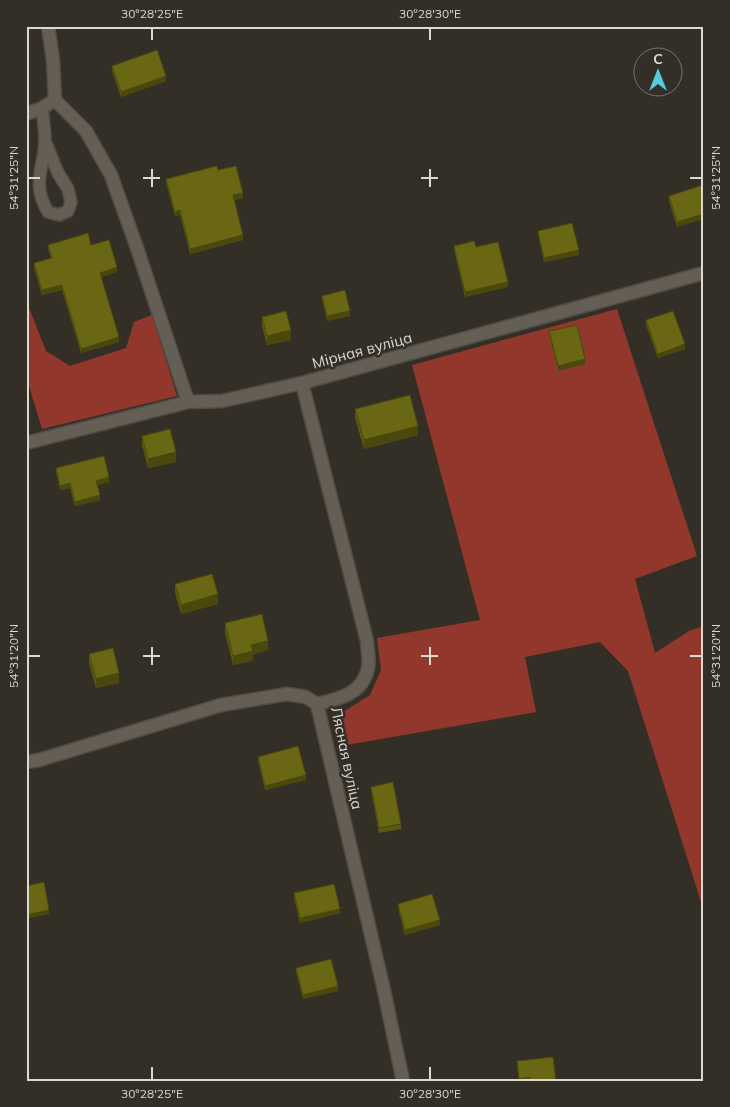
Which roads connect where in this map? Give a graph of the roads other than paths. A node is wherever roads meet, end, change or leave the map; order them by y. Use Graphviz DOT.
graph roads {
  1 [pos="48,26"];
  2 [pos="55,100"];
  3 [pos="42,108"];
  4 [pos="26,114"];
  5 [pos="45,141"];
  6 [pos="704,273"];
  7 [pos="302,383"];
  8 [pos="188,402"];
  9 [pos="26,443"];
  10 [pos="317,704"];
  11 [pos="26,762"];
  12 [pos="403,1081"];
  1 -- 2 [label="street"];
  2 -- 3 [label="street"];
  2 -- 8 [label="street"];
  3 -- 4 [label="street"];
  3 -- 5 [label="lane"];
  5 -- 5 [label="lane"];
  6 -- 7 [label="street, Мірная вуліца"];
  7 -- 8 [label="street, Мірная вуліца"];
  7 -- 10 [label="street, Лясная вуліца"];
  8 -- 9 [label="street, Мірная вуліца"];
  10 -- 11 [label="street"];
  10 -- 12 [label="street, Лясная вуліца"];
}
